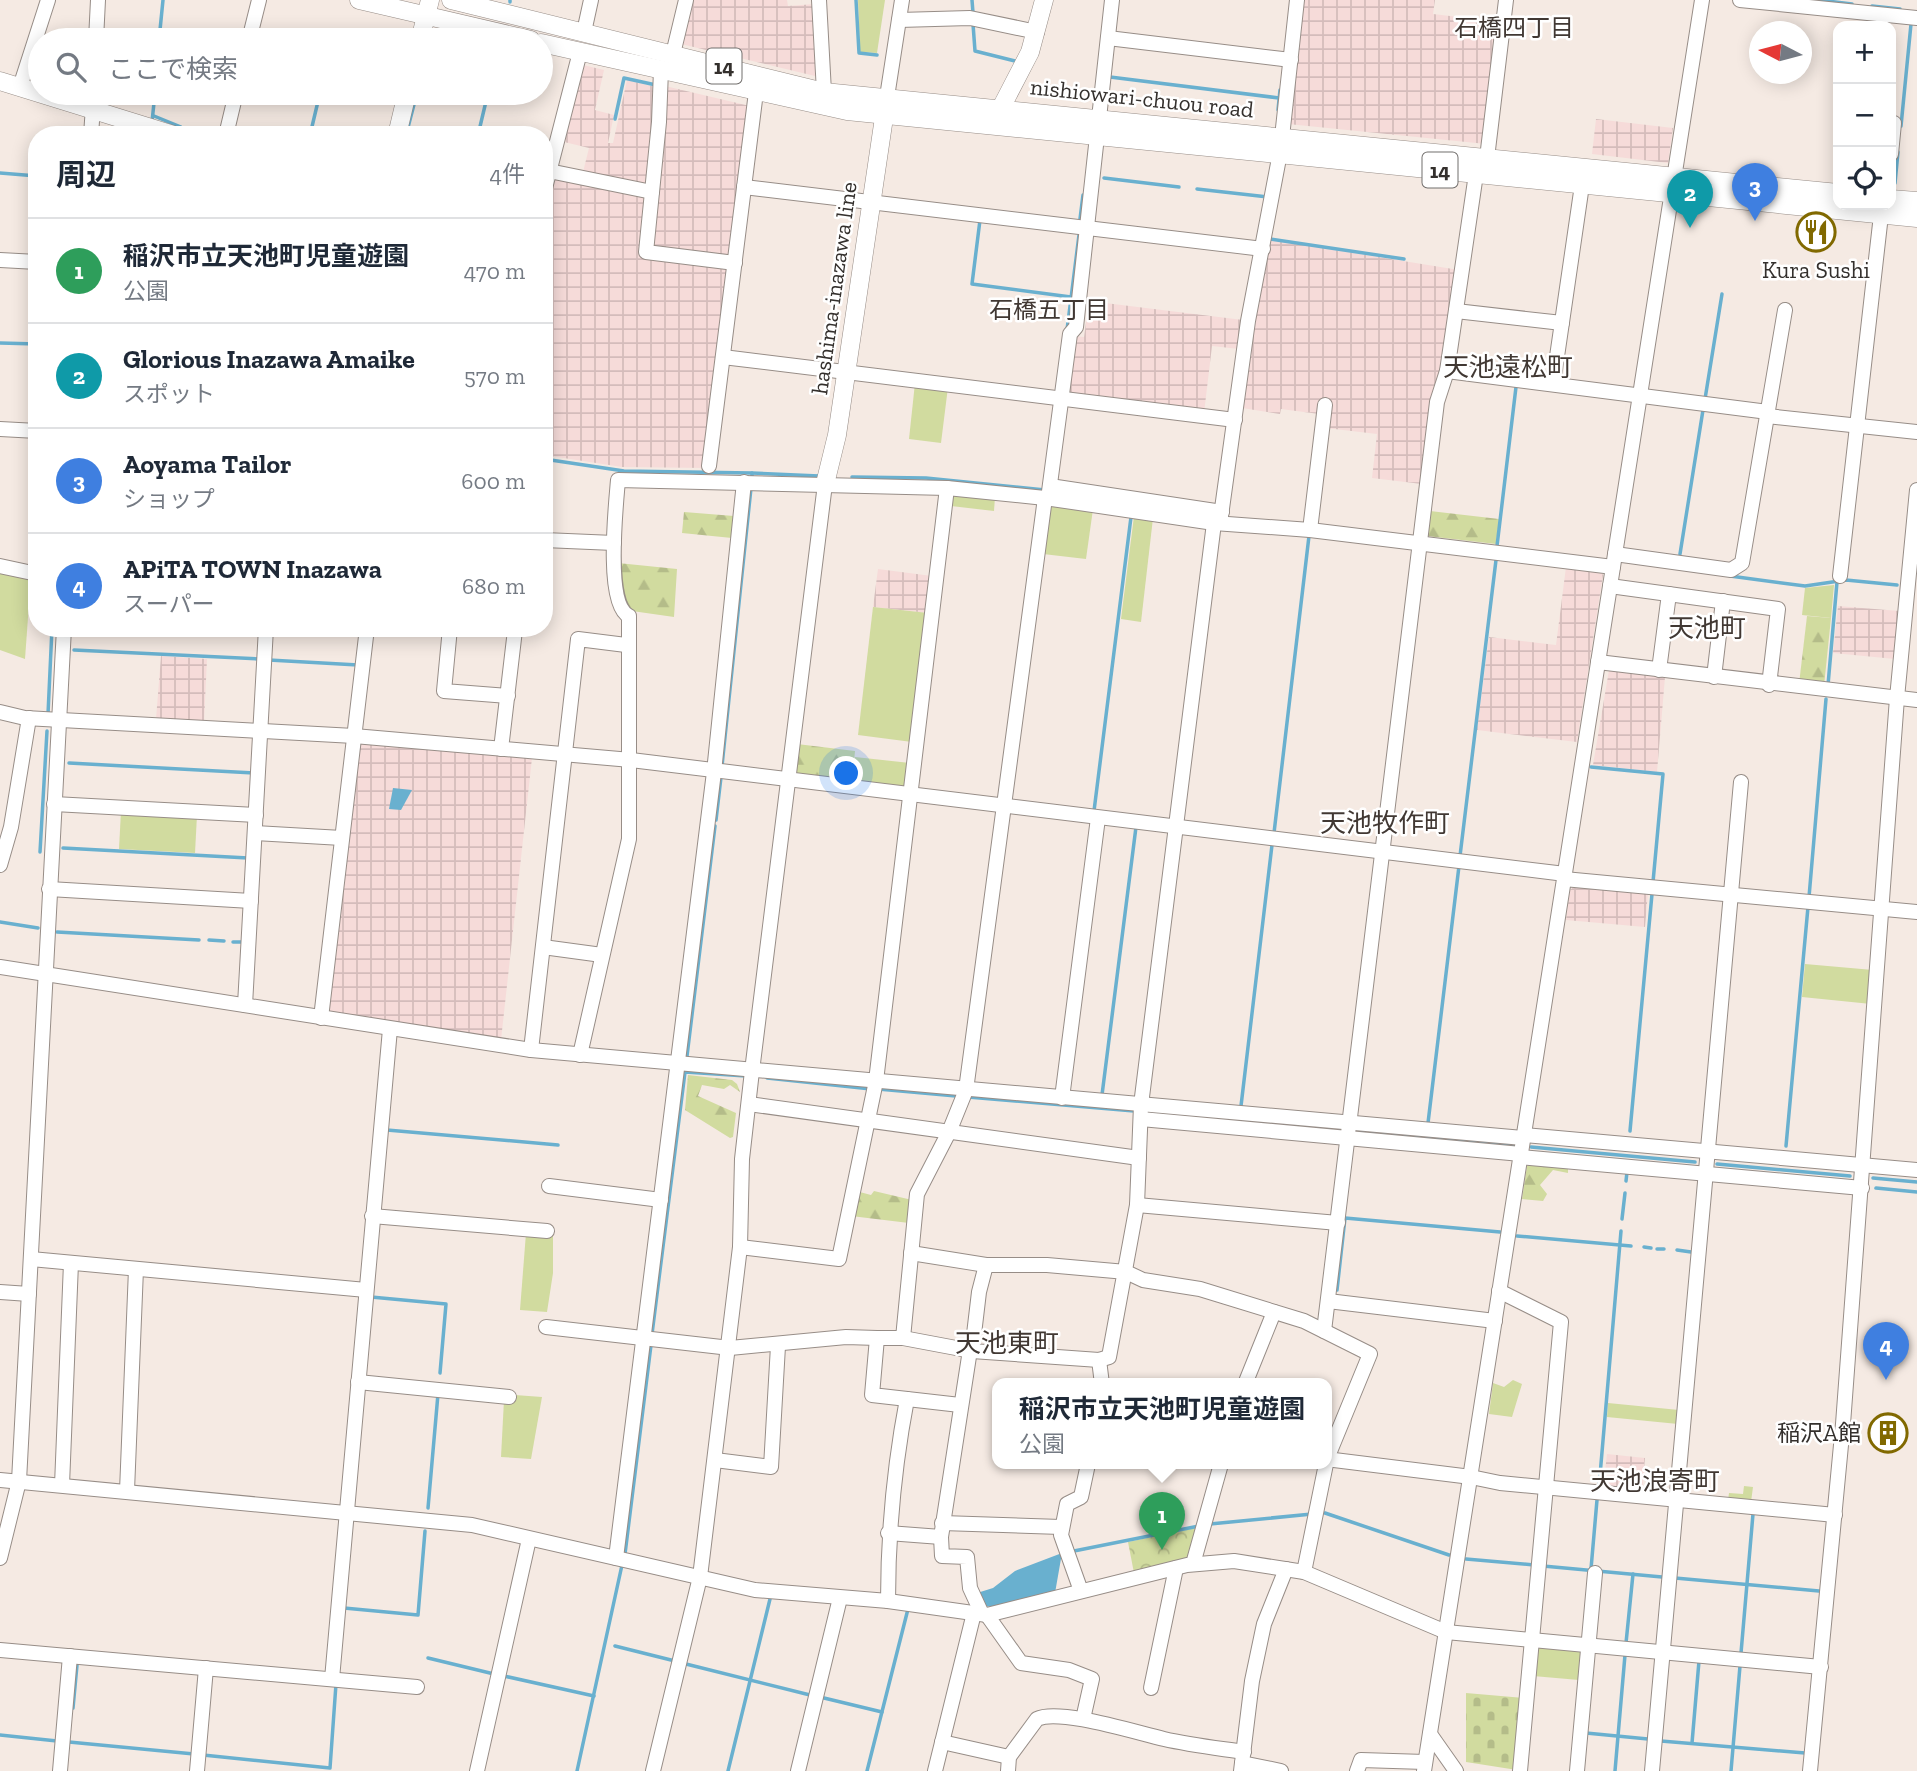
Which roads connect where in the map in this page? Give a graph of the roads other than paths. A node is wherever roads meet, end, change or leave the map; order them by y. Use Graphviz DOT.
graph roads {
  1 [pos="48,0"];
  2 [pos="98,0"];
  3 [pos="259,0"];
  4 [pos="359,0"];
  5 [pos="451,0"];
  6 [pos="591,0"];
  7 [pos="687,0"];
  8 [pos="819,0"];
  9 [pos="902,0"];
  10 [pos="1044,0"];
  11 [pos="1112,0"];
  12 [pos="1297,0"];
  13 [pos="1506,0"];
  14 [pos="1702,0"];
  15 [pos="1740,0"];
  16 [pos="428,8"];
  17 [pos="1917,18"];
  18 [pos="898,20"];
  19 [pos="39,28"];
  20 [pos="97,28"];
  21 [pos="252,28"];
  22 [pos="423,28"];
  23 [pos="492,28"];
  24 [pos="584,32"];
  25 [pos="1037,33"];
  26 [pos="1108,38"];
  27 [pos="553,46"];
  28 [pos="580,52"];
  29 [pos="673,54"];
  30 [pos="1291,60"];
  31 [pos="28,62"];
  32 [pos="661,70"];
  33 [pos="0,81"];
  34 [pos="20,87"];
  35 [pos="28,88"];
  36 [pos="756,92"];
  37 [pos="824,92"];
  38 [pos="93,105"];
  39 [pos="104,105"];
  40 [pos="233,105"];
  41 [pos="404,105"];
  42 [pos="885,106"];
  43 [pos="1001,108"];
  44 [pos="92,126"];
  45 [pos="151,126"];
  46 [pos="228,126"];
  47 [pos="399,126"];
  48 [pos="1098,126"];
  49 [pos="1281,145"];
  50 [pos="553,156"];
  51 [pos="1487,158"];
  52 [pos="553,172"];
  53 [pos="1476,174"];
  54 [pos="1674,175"];
  55 [pos="1582,185"];
  56 [pos="744,187"];
  57 [pos="652,192"];
  58 [pos="1833,192"];
  59 [pos="1671,194"];
  60 [pos="1896,199"];
  61 [pos="1917,201"];
  62 [pos="871,202"];
  63 [pos="1881,215"];
  64 [pos="1917,218"];
  65 [pos="1088,229"];
  66 [pos="1263,250"];
  67 [pos="0,260"];
  68 [pos="28,262"];
  69 [pos="734,263"];
  70 [pos="1785,310"];
  71 [pos="1456,311"];
  72 [pos="1562,323"];
  73 [pos="723,357"];
  74 [pos="847,371"];
  75 [pos="1447,372"];
  76 [pos="1553,384"];
  77 [pos="1640,395"];
  78 [pos="1062,399"];
  79 [pos="1325,405"];
  80 [pos="1767,414"];
  81 [pos="1235,420"];
  82 [pos="1858,425"];
  83 [pos="0,429"];
  84 [pos="28,431"];
  85 [pos="1917,432"];
  86 [pos="709,466"];
  87 [pos="744,482"];
  88 [pos="825,484"];
  89 [pos="947,488"];
  90 [pos="1917,490"];
  91 [pos="1048,494"];
  92 [pos="1219,519"];
  93 [pos="1310,530"];
  94 [pos="553,540"];
  95 [pos="614,543"];
  96 [pos="1421,544"];
  97 [pos="1614,561"];
  98 [pos="0,566"];
  99 [pos="28,572"];
  100 [pos="1840,576"];
  101 [pos="1610,586"];
  102 [pos="1669,594"];
  103 [pos="1723,601"];
  104 [pos="64,637"];
  105 [pos="265,637"];
  106 [pos="366,637"];
  107 [pos="449,637"];
  108 [pos="514,637"];
  109 [pos="626,645"];
  110 [pos="1598,662"];
  111 [pos="1659,670"];
  112 [pos="1714,677"];
  113 [pos="1769,685"];
  114 [pos="508,696"];
  115 [pos="1897,698"];
  116 [pos="1917,700"];
  117 [pos="0,712"];
  118 [pos="29,718"];
  119 [pos="59,719"];
  120 [pos="260,730"];
  121 [pos="355,736"];
  122 [pos="502,749"];
  123 [pos="564,754"];
  124 [pos="631,760"];
  125 [pos="715,772"];
  126 [pos="787,781"];
  127 [pos="1741,782"];
  128 [pos="910,796"];
  129 [pos="54,804"];
  130 [pos="1004,807"];
  131 [pos="256,815"];
  132 [pos="1098,818"];
  133 [pos="1176,827"];
  134 [pos="255,833"];
  135 [pos="342,838"];
  136 [pos="1383,852"];
  137 [pos="0,865"];
  138 [pos="1564,876"];
  139 [pos="49,889"];
  140 [pos="1731,895"];
  141 [pos="251,901"];
  142 [pos="1883,908"];
  143 [pos="1917,912"];
  144 [pos="543,947"];
  145 [pos="602,955"];
  146 [pos="0,967"];
  147 [pos="45,974"];
  148 [pos="245,1005"];
  149 [pos="321,1018"];
  150 [pos="390,1029"];
  151 [pos="531,1050"];
  152 [pos="580,1055"];
  153 [pos="679,1065"];
  154 [pos="752,1070"];
  155 [pos="876,1082"];
  156 [pos="966,1090"];
  157 [pos="1062,1098"];
  158 [pos="749,1104"];
  159 [pos="1141,1112"];
  160 [pos="868,1121"];
  161 [pos="1350,1131"];
  162 [pos="949,1132"];
  163 [pos="1523,1136"];
  164 [pos="1708,1151"];
  165 [pos="1520,1156"];
  166 [pos="1139,1158"];
  167 [pos="1864,1165"];
  168 [pos="1917,1170"];
  169 [pos="1706,1174"];
  170 [pos="550,1186"];
  171 [pos="1862,1188"];
  172 [pos="661,1200"];
  173 [pos="1136,1205"];
  174 [pos="372,1216"];
  175 [pos="1338,1223"];
  176 [pos="547,1231"];
  177 [pos="740,1247"];
  178 [pos="911,1253"];
  179 [pos="31,1259"];
  180 [pos="71,1263"];
  181 [pos="986,1265"];
  182 [pos="136,1269"];
  183 [pos="1126,1272"];
  184 [pos="366,1290"];
  185 [pos="1499,1291"];
  186 [pos="0,1292"];
  187 [pos="29,1294"];
  188 [pos="1328,1301"];
  189 [pos="1274,1312"];
  190 [pos="1495,1321"];
  191 [pos="546,1327"];
  192 [pos="1324,1331"];
  193 [pos="643,1338"];
  194 [pos="877,1338"];
  195 [pos="903,1339"];
  196 [pos="778,1346"];
  197 [pos="730,1348"];
  198 [pos="971,1351"];
  199 [pos="1098,1360"];
  200 [pos="1101,1378"];
  201 [pos="1247,1378"];
  202 [pos="358,1382"];
  203 [pos="509,1397"];
  204 [pos="907,1399"];
  205 [pos="960,1405"];
  206 [pos="1332,1446"];
  207 [pos="715,1460"];
  208 [pos="1332,1462"];
  209 [pos="1087,1469"];
  210 [pos="1221,1469"];
  211 [pos="1324,1469"];
  212 [pos="1471,1476"];
  213 [pos="0,1479"];
  214 [pos="19,1481"];
  215 [pos="62,1485"];
  216 [pos="1546,1487"];
  217 [pos="127,1491"];
  218 [pos="1675,1500"];
  219 [pos="346,1513"];
  220 [pos="1835,1515"];
  221 [pos="1061,1527"];
  222 [pos="942,1530"];
  223 [pos="888,1533"];
  224 [pos="529,1539"];
  225 [pos="0,1558"];
  226 [pos="616,1558"];
  227 [pos="1193,1564"];
  228 [pos="1176,1568"];
  229 [pos="1286,1569"];
  230 [pos="1304,1572"];
  231 [pos="1595,1573"];
  232 [pos="700,1577"];
  233 [pos="1081,1591"];
  234 [pos="840,1598"];
  235 [pos="888,1601"];
  236 [pos="981,1614"];
  237 [pos="1446,1632"];
  238 [pos="1532,1640"];
  239 [pos="1589,1645"];
  240 [pos="0,1650"];
  241 [pos="1663,1652"];
  242 [pos="70,1656"];
  243 [pos="1821,1667"];
  244 [pos="206,1668"];
  245 [pos="331,1679"];
  246 [pos="417,1687"];
  247 [pos="1151,1688"];
  248 [pos="1083,1719"];
  249 [pos="1430,1734"];
  250 [pos="942,1742"];
  251 [pos="1243,1762"];
  252 [pos="1008,1764"];
  253 [pos="1425,1767"];
  254 [pos="60,1771"];
  255 [pos="197,1771"];
  256 [pos="477,1771"];
  257 [pos="653,1771"];
  258 [pos="798,1771"];
  259 [pos="935,1771"];
  260 [pos="1282,1771"];
  261 [pos="1357,1771"];
  262 [pos="1456,1771"];
  263 [pos="1520,1771"];
  264 [pos="1577,1771"];
  265 [pos="1652,1771"];
  266 [pos="1811,1771"];
  1 -- 19 [label="street"];
  2 -- 20 [label="street"];
  3 -- 21 [label="street"];
  4 -- 16 [label="main road"];
  5 -- 24 [label="main road, nishiowari-chuou road / 14"];
  6 -- 24 [label="street"];
  7 -- 29 [label="street"];
  8 -- 37 [label="street"];
  9 -- 18 [label="street"];
  10 -- 25 [label="main road"];
  11 -- 26 [label="street"];
  12 -- 30 [label="street"];
  13 -- 51 [label="street"];
  14 -- 54 [label="street"];
  15 -- 17 [label="street"];
  16 -- 22 [label="main road"];
  16 -- 23 [label="main road"];
  18 -- 25 [label="street"];
  18 -- 42 [label="street"];
  24 -- 29 [label="main road, nishiowari-chuou road / 14"];
  25 -- 43 [label="main road"];
  26 -- 30 [label="street"];
  26 -- 48 [label="street"];
  27 -- 28 [label="main road, nishiowari-chuou road / 14"];
  28 -- 32 [label="main road, nishiowari-chuou road / 14"];
  28 -- 50 [label="street"];
  29 -- 37 [label="main road, nishiowari-chuou road / 14"];
  30 -- 49 [label="street"];
  31 -- 34 [label="street"];
  32 -- 36 [label="main road, nishiowari-chuou road / 14"];
  32 -- 57 [label="street"];
  33 -- 34 [label="main road"];
  34 -- 35 [label="main road"];
  36 -- 42 [label="main road, nishiowari-chuou road / 14"];
  36 -- 56 [label="street"];
  37 -- 42 [label="main road, nishiowari-chuou road / 14"];
  38 -- 44 [label="street"];
  39 -- 45 [label="main road"];
  40 -- 46 [label="street"];
  41 -- 47 [label="main road"];
  42 -- 43 [label="main road, nishiowari-chuou road / 14"];
  42 -- 48 [label="main road, nishiowari-chuou road / 14"];
  42 -- 62 [label="main road, hashima-inazawa line"];
  43 -- 48 [label="main road, nishiowari-chuou road / 14"];
  48 -- 49 [label="main road, nishiowari-chuou road / 14"];
  48 -- 65 [label="street"];
  49 -- 51 [label="main road, nishiowari-chuou road / 14"];
  49 -- 53 [label="main road, nishiowari-chuou road / 14"];
  49 -- 66 [label="street"];
  51 -- 54 [label="main road, nishiowari-chuou road / 14"];
  52 -- 57 [label="street"];
  53 -- 55 [label="main road, nishiowari-chuou road / 14"];
  53 -- 71 [label="street"];
  54 -- 58 [label="main road, nishiowari-chuou road / 14"];
  54 -- 59 [label="street"];
  55 -- 59 [label="main road, nishiowari-chuou road / 14"];
  55 -- 72 [label="street"];
  56 -- 62 [label="street"];
  56 -- 69 [label="street"];
  57 -- 69 [label="street"];
  59 -- 63 [label="main road, nishiowari-chuou road / 14"];
  59 -- 77 [label="street"];
  60 -- 61 [label="main road"];
  62 -- 65 [label="street"];
  62 -- 74 [label="main road, hashima-inazawa line"];
  63 -- 64 [label="main road, nishiowari-chuou road / 14"];
  63 -- 82 [label="street"];
  65 -- 66 [label="street"];
  65 -- 78 [label="street"];
  66 -- 81 [label="street"];
  67 -- 68 [label="street"];
  69 -- 73 [label="street"];
  70 -- 80 [label="street"];
  71 -- 72 [label="street"];
  71 -- 75 [label="street"];
  72 -- 76 [label="street"];
  73 -- 74 [label="street"];
  73 -- 86 [label="street"];
  74 -- 78 [label="street"];
  74 -- 88 [label="main road, hashima-inazawa line"];
  75 -- 76 [label="street"];
  75 -- 96 [label="street"];
  76 -- 77 [label="street"];
  77 -- 80 [label="street"];
  77 -- 97 [label="street"];
  78 -- 81 [label="street"];
  78 -- 91 [label="street"];
  79 -- 93 [label="street"];
  80 -- 82 [label="street"];
  80 -- 97 [label="street"];
  81 -- 92 [label="street"];
  82 -- 85 [label="street"];
  82 -- 100 [label="street"];
  83 -- 84 [label="street"];
  87 -- 88 [label="street"];
  87 -- 95 [label="street"];
  87 -- 125 [label="street"];
  88 -- 89 [label="street"];
  88 -- 126 [label="street"];
  89 -- 91 [label="street"];
  89 -- 128 [label="street"];
  90 -- 115 [label="street"];
  91 -- 92 [label="street"];
  91 -- 130 [label="street"];
  92 -- 93 [label="street"];
  92 -- 133 [label="street"];
  93 -- 96 [label="street"];
  94 -- 95 [label="street"];
  95 -- 109 [label="street"];
  96 -- 97 [label="street"];
  96 -- 136 [label="street"];
  97 -- 101 [label="street"];
  98 -- 99 [label="street"];
  101 -- 102 [label="street"];
  101 -- 110 [label="street"];
  102 -- 103 [label="street"];
  102 -- 111 [label="street"];
  103 -- 112 [label="street"];
  103 -- 113 [label="street"];
  104 -- 119 [label="street"];
  105 -- 120 [label="street"];
  106 -- 121 [label="street"];
  107 -- 114 [label="street"];
  108 -- 114 [label="street"];
  109 -- 123 [label="street"];
  109 -- 124 [label="street"];
  110 -- 111 [label="street"];
  110 -- 138 [label="street"];
  111 -- 112 [label="street"];
  112 -- 113 [label="street"];
  113 -- 115 [label="street"];
  114 -- 122 [label="street"];
  115 -- 116 [label="street"];
  115 -- 142 [label="street"];
  117 -- 118 [label="street"];
  118 -- 119 [label="street"];
  118 -- 137 [label="street"];
  119 -- 120 [label="street"];
  119 -- 129 [label="street"];
  120 -- 121 [label="street"];
  120 -- 131 [label="street"];
  121 -- 122 [label="street"];
  121 -- 135 [label="street"];
  122 -- 123 [label="street"];
  123 -- 124 [label="street"];
  123 -- 144 [label="street"];
  124 -- 125 [label="street"];
  124 -- 145 [label="street"];
  125 -- 126 [label="street"];
  125 -- 153 [label="street"];
  126 -- 128 [label="street"];
  126 -- 154 [label="street"];
  127 -- 140 [label="street"];
  128 -- 130 [label="street"];
  128 -- 155 [label="street"];
  129 -- 131 [label="street"];
  129 -- 139 [label="street"];
  130 -- 132 [label="street"];
  130 -- 156 [label="street"];
  131 -- 134 [label="street"];
  132 -- 133 [label="street"];
  132 -- 157 [label="street"];
  133 -- 136 [label="street"];
  133 -- 159 [label="street"];
  134 -- 135 [label="street"];
  134 -- 141 [label="street"];
  135 -- 149 [label="street"];
  136 -- 138 [label="street"];
  136 -- 161 [label="street"];
  138 -- 140 [label="street"];
  138 -- 163 [label="street"];
  139 -- 141 [label="street"];
  139 -- 147 [label="street"];
  140 -- 142 [label="street"];
  140 -- 164 [label="street"];
  141 -- 148 [label="street"];
  142 -- 143 [label="street"];
  142 -- 167 [label="street"];
  144 -- 145 [label="street"];
  144 -- 151 [label="street"];
  145 -- 152 [label="street"];
  146 -- 147 [label="street"];
  147 -- 148 [label="street"];
  147 -- 179 [label="street"];
  148 -- 149 [label="street"];
  149 -- 150 [label="street"];
  150 -- 151 [label="street"];
  150 -- 174 [label="street"];
  151 -- 152 [label="street"];
  152 -- 153 [label="street"];
  153 -- 154 [label="street"];
  153 -- 172 [label="street"];
  154 -- 155 [label="street"];
  154 -- 158 [label="street"];
  155 -- 156 [label="street"];
  155 -- 160 [label="street"];
  156 -- 157 [label="street"];
  156 -- 162 [label="street"];
  157 -- 159 [label="street"];
  158 -- 160 [label="street"];
  158 -- 177 [label="street"];
  159 -- 161 [label="street"];
  159 -- 166 [label="street"];
  160 -- 162 [label="street"];
  160 -- 177 [label="street"];
  161 -- 163 [label="street"];
  161 -- 165 [label="street"];
  161 -- 175 [label="street"];
  162 -- 166 [label="street"];
  162 -- 178 [label="street"];
  163 -- 164 [label="street"];
  163 -- 165 [label="street"];
  164 -- 167 [label="street"];
  164 -- 169 [label="street"];
  165 -- 169 [label="street"];
  165 -- 185 [label="street"];
  166 -- 173 [label="street"];
  167 -- 168 [label="street"];
  167 -- 171 [label="street"];
  169 -- 171 [label="street"];
  169 -- 218 [label="street"];
  170 -- 172 [label="street"];
  171 -- 220 [label="street"];
  172 -- 193 [label="street"];
  173 -- 175 [label="street"];
  173 -- 183 [label="street"];
  174 -- 176 [label="street"];
  174 -- 184 [label="street"];
  175 -- 188 [label="street"];
  177 -- 197 [label="street"];
  178 -- 181 [label="street"];
  178 -- 195 [label="street"];
  179 -- 180 [label="street"];
  179 -- 187 [label="street"];
  180 -- 182 [label="street"];
  180 -- 215 [label="street"];
  181 -- 183 [label="street"];
  181 -- 198 [label="street"];
  182 -- 184 [label="street"];
  182 -- 217 [label="street"];
  183 -- 189 [label="street"];
  183 -- 199 [label="street"];
  184 -- 202 [label="street"];
  185 -- 190 [label="street"];
  185 -- 216 [label="street"];
  186 -- 187 [label="street"];
  187 -- 214 [label="street"];
  188 -- 190 [label="street"];
  188 -- 192 [label="street"];
  189 -- 192 [label="street"];
  189 -- 201 [label="street"];
  190 -- 212 [label="street"];
  191 -- 193 [label="street"];
  192 -- 206 [label="street"];
  193 -- 197 [label="street"];
  193 -- 226 [label="street"];
  194 -- 195 [label="street"];
  194 -- 196 [label="street"];
  194 -- 204 [label="street"];
  195 -- 198 [label="street"];
  196 -- 197 [label="street"];
  196 -- 207 [label="street"];
  197 -- 207 [label="street"];
  198 -- 199 [label="street"];
  198 -- 205 [label="street"];
  199 -- 200 [label="street"];
  202 -- 203 [label="street"];
  202 -- 219 [label="street"];
  204 -- 205 [label="street"];
  204 -- 223 [label="street"];
  205 -- 222 [label="street"];
  207 -- 232 [label="street"];
  208 -- 212 [label="street"];
  209 -- 221 [label="street"];
  210 -- 227 [label="street"];
  211 -- 230 [label="street"];
  212 -- 216 [label="street"];
  212 -- 237 [label="street"];
  213 -- 214 [label="street"];
  214 -- 215 [label="street"];
  214 -- 225 [label="street"];
  215 -- 217 [label="street"];
  216 -- 218 [label="street"];
  216 -- 238 [label="street"];
  217 -- 219 [label="street"];
  218 -- 220 [label="street"];
  218 -- 241 [label="street"];
  219 -- 224 [label="street"];
  219 -- 245 [label="street"];
  220 -- 243 [label="street"];
  221 -- 222 [label="street"];
  221 -- 233 [label="street"];
  222 -- 223 [label="street"];
  222 -- 236 [label="street"];
  223 -- 235 [label="street"];
  224 -- 226 [label="street"];
  224 -- 256 [label="street"];
  226 -- 232 [label="street"];
  227 -- 228 [label="street"];
  227 -- 229 [label="street"];
  228 -- 233 [label="street"];
  228 -- 247 [label="street"];
  229 -- 230 [label="street"];
  229 -- 251 [label="street"];
  230 -- 237 [label="street"];
  231 -- 239 [label="street"];
  232 -- 234 [label="street"];
  232 -- 257 [label="street"];
  233 -- 236 [label="street"];
  234 -- 235 [label="street"];
  234 -- 258 [label="street"];
  235 -- 236 [label="street"];
  236 -- 248 [label="street"];
  236 -- 250 [label="street"];
  237 -- 238 [label="street"];
  237 -- 249 [label="street"];
  238 -- 239 [label="street"];
  238 -- 263 [label="street"];
  239 -- 241 [label="street"];
  239 -- 264 [label="street"];
  240 -- 242 [label="street"];
  241 -- 243 [label="street"];
  241 -- 265 [label="street"];
  242 -- 244 [label="street"];
  242 -- 254 [label="street"];
  243 -- 266 [label="street"];
  244 -- 245 [label="street"];
  244 -- 255 [label="street"];
  245 -- 246 [label="street"];
  248 -- 251 [label="street"];
  248 -- 252 [label="street"];
  249 -- 253 [label="street"];
  249 -- 262 [label="street"];
  250 -- 252 [label="street"];
  250 -- 259 [label="street"];
  251 -- 260 [label="street"];
  253 -- 261 [label="street"];
}
